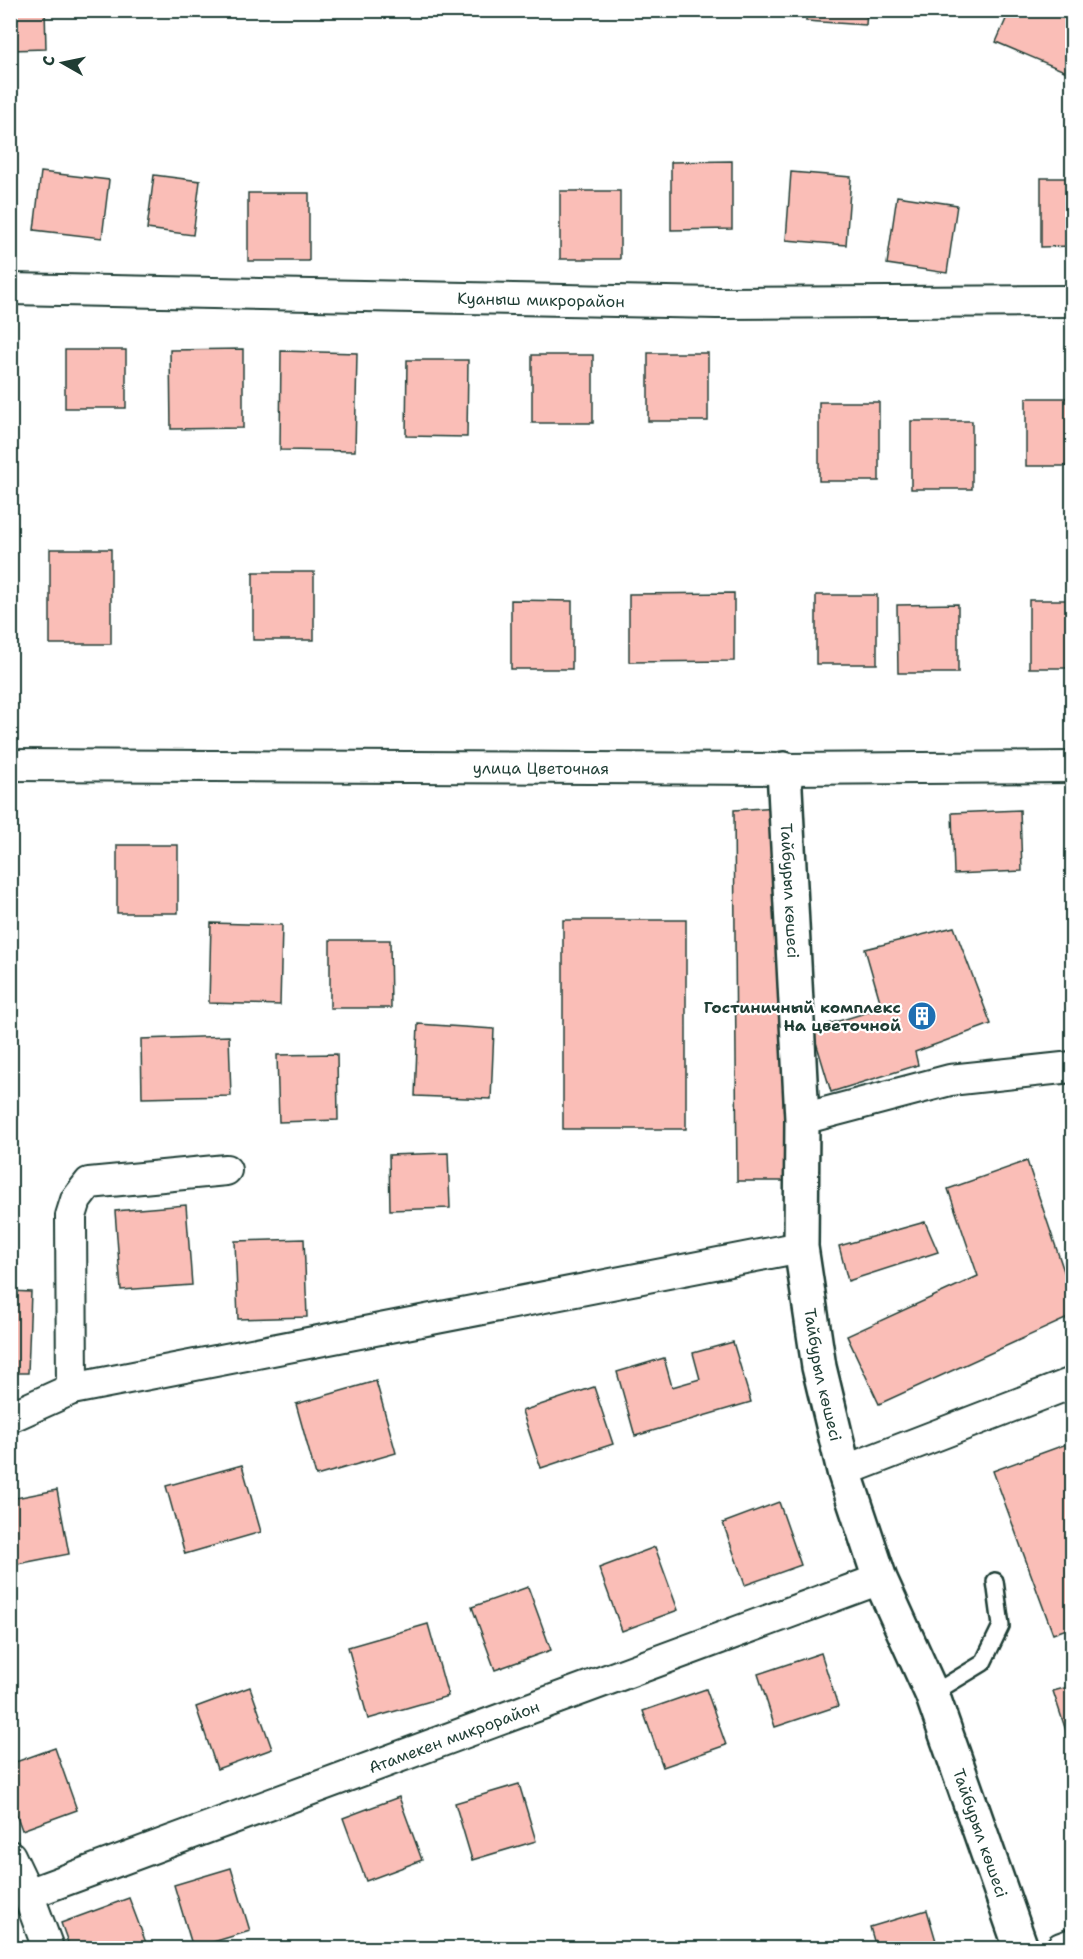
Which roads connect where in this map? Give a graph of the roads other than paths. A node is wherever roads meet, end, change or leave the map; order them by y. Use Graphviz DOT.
graph roads {
  1 [pos="10,290"];
  2 [pos="1072,301"];
  3 [pos="10,765"];
  4 [pos="1072,767"];
  5 [pos="784,769"];
  6 [pos="1072,1067"];
  7 [pos="802,1119"];
  8 [pos="226,1170"];
  9 [pos="801,1247"];
  10 [pos="1072,1383"];
  11 [pos="72,1389"];
  12 [pos="10,1417"];
  13 [pos="844,1471"];
  14 [pos="880,1579"];
  15 [pos="995,1581"];
  16 [pos="932,1694"];
  17 [pos="10,1856"];
  18 [pos="28,1894"];
  19 [pos="1072,1944"];
  20 [pos="48,1948"];
  21 [pos="1021,1948"];
  22 [pos="1061,1948"];
  1 -- 2 [label="street, Куаныш микрорайон"];
  3 -- 5 [label="street, улица Цветочная"];
  4 -- 5 [label="street, улица Цветочная"];
  5 -- 7 [label="street, Тайбурыл көшесі"];
  6 -- 7 [label="street"];
  7 -- 9 [label="street, Тайбурыл көшесі"];
  8 -- 11 [label="street"];
  9 -- 11 [label="street"];
  9 -- 13 [label="street, Тайбурыл көшесі"];
  10 -- 13 [label="street"];
  11 -- 12 [label="street"];
  13 -- 14 [label="street, Тайбурыл көшесі"];
  14 -- 16 [label="street, Тайбурыл көшесі"];
  14 -- 18 [label="street, Атамекен микрорайон"];
  15 -- 16 [label="lane"];
  16 -- 21 [label="street, Тайбурыл көшесі"];
  17 -- 18 [label="street"];
  18 -- 20 [label="street"];
  19 -- 22 [label="street"];
}
